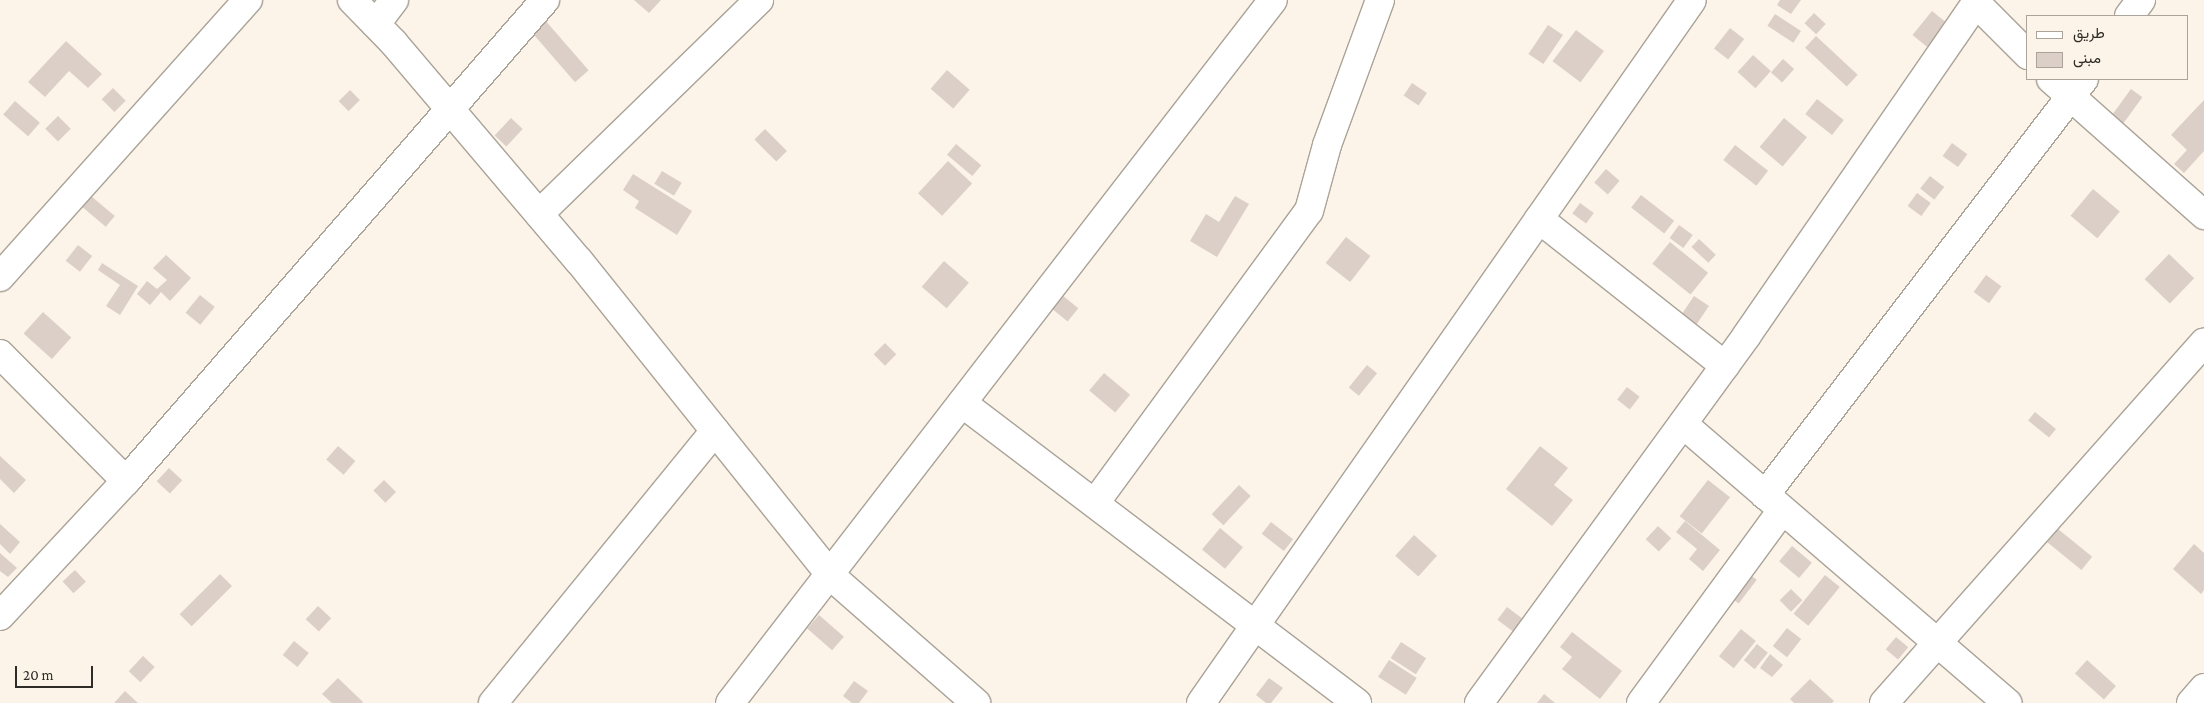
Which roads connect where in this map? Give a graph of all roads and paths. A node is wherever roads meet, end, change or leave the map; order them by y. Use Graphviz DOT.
graph roads {
  1 [pos="248,0"];
  2 [pos="352,0"];
  3 [pos="394,0"];
  4 [pos="545,0"];
  5 [pos="759,0"];
  6 [pos="1380,0"];
  7 [pos="1692,0"];
  8 [pos="2141,0"];
  9 [pos="1268,1"];
  10 [pos="1977,1"];
  11 [pos="2130,15"];
  12 [pos="376,24"];
  13 [pos="2026,53"];
  14 [pos="2054,80"];
  15 [pos="2077,88"];
  16 [pos="449,108"];
  17 [pos="538,214"];
  18 [pos="2204,215"];
  19 [pos="1539,219"];
  20 [pos="0,277"];
  21 [pos="2204,342"];
  22 [pos="0,354"];
  23 [pos="1724,366"];
  24 [pos="962,403"];
  25 [pos="1683,424"];
  26 [pos="715,431"];
  27 [pos="126,481"];
  28 [pos="1773,502"];
  29 [pos="1095,503"];
  30 [pos="831,576"];
  31 [pos="0,616"];
  32 [pos="1256,626"];
  33 [pos="1936,644"];
  34 [pos="2204,688"];
  35 [pos="969,701"];
  36 [pos="493,703"];
  37 [pos="730,703"];
  38 [pos="1201,703"];
  39 [pos="1358,703"];
  40 [pos="1479,703"];
  41 [pos="1641,703"];
  42 [pos="1884,703"];
  43 [pos="2007,703"];
  44 [pos="2191,703"];
  1 -- 20 [label="street"];
  2 -- 12 [label="street"];
  3 -- 12 [label="street"];
  4 -- 16 [label="street"];
  5 -- 17 [label="street"];
  6 -- 29 [label="street"];
  7 -- 19 [label="street"];
  8 -- 11 [label="street"];
  9 -- 24 [label="street"];
  10 -- 13 [label="street"];
  10 -- 23 [label="street"];
  12 -- 16 [label="street"];
  14 -- 15 [label="street"];
  15 -- 18 [label="street"];
  15 -- 28 [label="street"];
  16 -- 17 [label="street"];
  16 -- 27 [label="street"];
  17 -- 26 [label="street"];
  19 -- 23 [label="street"];
  19 -- 32 [label="street"];
  21 -- 33 [label="street"];
  22 -- 27 [label="street"];
  23 -- 25 [label="street"];
  24 -- 29 [label="street"];
  24 -- 30 [label="street"];
  25 -- 28 [label="street"];
  25 -- 40 [label="street"];
  26 -- 30 [label="street"];
  26 -- 36 [label="street"];
  27 -- 31 [label="street"];
  28 -- 33 [label="street"];
  28 -- 41 [label="street"];
  29 -- 32 [label="street"];
  30 -- 35 [label="street"];
  30 -- 37 [label="street"];
  32 -- 38 [label="street"];
  32 -- 39 [label="street"];
  33 -- 42 [label="street"];
  33 -- 43 [label="street"];
  34 -- 44 [label="street"];
}
